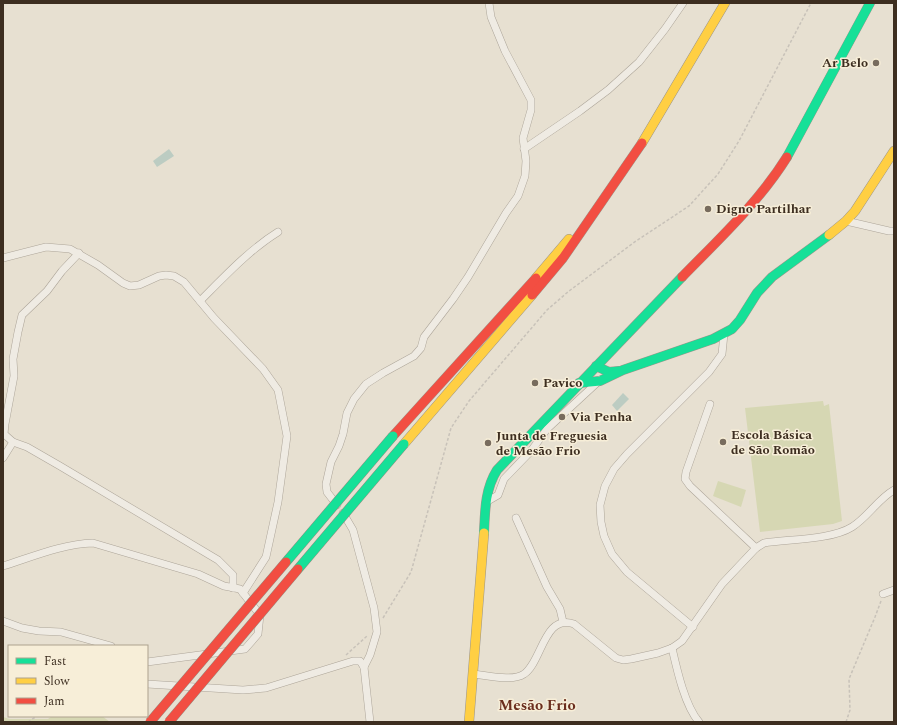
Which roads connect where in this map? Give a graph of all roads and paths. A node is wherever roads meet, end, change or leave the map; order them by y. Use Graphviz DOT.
graph roads {
  1 [pos="488,3"];
  2 [pos="683,3"];
  3 [pos="717,3"];
  4 [pos="725,3"];
  5 [pos="811,3"];
  6 [pos="870,3"];
  7 [pos="524,149"];
  8 [pos="894,151"];
  9 [pos="846,221"];
  10 [pos="894,231"];
  11 [pos="278,232"];
  12 [pos="79,253"];
  13 [pos="3,258"];
  14 [pos="200,301"];
  15 [pos="724,334"];
  16 [pos="605,356"];
  17 [pos="596,366"];
  18 [pos="623,370"];
  19 [pos="609,372"];
  20 [pos="600,381"];
  21 [pos="579,383"];
  22 [pos="710,404"];
  23 [pos="13,442"];
  24 [pos="3,458"];
  25 [pos="894,490"];
  26 [pos="486,502"];
  27 [pos="516,518"];
  28 [pos="756,548"];
  29 [pos="3,566"];
  30 [pos="233,588"];
  31 [pos="894,590"];
  32 [pos="243,593"];
  33 [pos="883,594"];
  34 [pos="3,620"];
  35 [pos="563,622"];
  36 [pos="376,625"];
  37 [pos="693,626"];
  38 [pos="367,636"];
  39 [pos="108,645"];
  40 [pos="672,648"];
  41 [pos="346,655"];
  42 [pos="148,662"];
  43 [pos="364,666"];
  44 [pos="473,674"];
  45 [pos="148,684"];
  46 [pos="150,722"];
  47 [pos="169,722"];
  48 [pos="370,722"];
  49 [pos="469,722"];
  50 [pos="700,722"];
  51 [pos="846,722"];
  1 -- 7 [label="street"];
  2 -- 7 [label="street"];
  3 -- 46 [label="main road, bridge"];
  4 -- 47 [label="main road, bridge"];
  5 -- 36 [label="path"];
  6 -- 16 [label="main road"];
  7 -- 36 [label="street"];
  8 -- 9 [label="main road"];
  9 -- 10 [label="street"];
  9 -- 15 [label="main road"];
  11 -- 14 [label="street"];
  12 -- 13 [label="street"];
  12 -- 14 [label="street"];
  12 -- 23 [label="street"];
  14 -- 32 [label="street"];
  15 -- 18 [label="main road"];
  15 -- 37 [label="street"];
  16 -- 17 [label="main road"];
  16 -- 19 [label="main road"];
  17 -- 19 [label="main road"];
  17 -- 21 [label="main road"];
  18 -- 19 [label="main road"];
  18 -- 20 [label="main road"];
  19 -- 20 [label="street"];
  20 -- 21 [label="main road"];
  20 -- 26 [label="street"];
  21 -- 26 [label="main road"];
  22 -- 28 [label="street"];
  23 -- 24 [label="street"];
  23 -- 30 [label="street"];
  25 -- 28 [label="street"];
  26 -- 44 [label="main road"];
  27 -- 35 [label="street"];
  28 -- 37 [label="street"];
  29 -- 30 [label="street"];
  30 -- 32 [label="street"];
  31 -- 33 [label="street"];
  32 -- 42 [label="street"];
  33 -- 51 [label="path"];
  34 -- 39 [label="street"];
  35 -- 40 [label="street"];
  35 -- 44 [label="street"];
  36 -- 43 [label="street"];
  37 -- 40 [label="street"];
  38 -- 41 [label="path"];
  40 -- 50 [label="street"];
  43 -- 45 [label="street"];
  43 -- 48 [label="street"];
  44 -- 49 [label="main road"];
}
